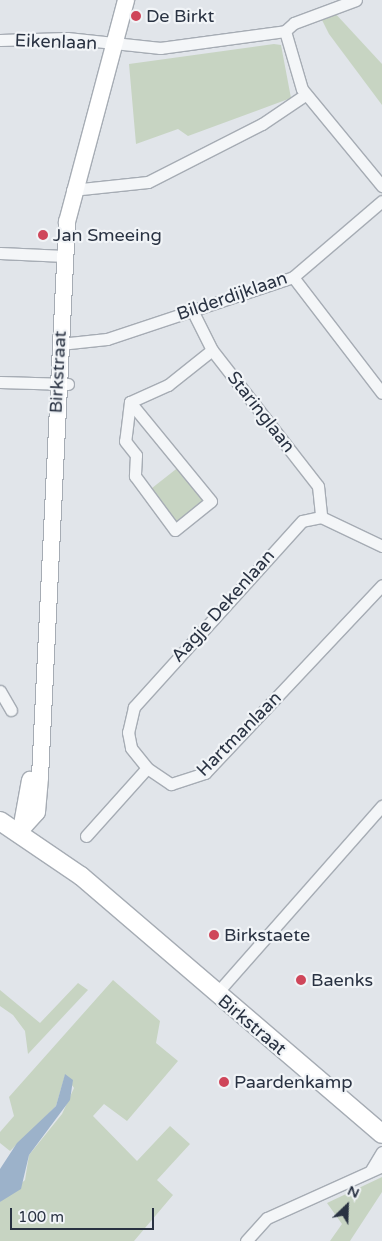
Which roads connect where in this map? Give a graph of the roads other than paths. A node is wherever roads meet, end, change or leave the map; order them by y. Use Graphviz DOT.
graph roads {
  1 [pos="126,0"];
  2 [pos="356,0"];
  3 [pos="286,32"];
  4 [pos="0,40"];
  5 [pos="113,45"];
  6 [pos="306,94"];
  7 [pos="382,186"];
  8 [pos="72,190"];
  9 [pos="382,201"];
  10 [pos="0,253"];
  11 [pos="65,256"];
  12 [pos="292,277"];
  13 [pos="192,310"];
  14 [pos="60,344"];
  15 [pos="212,350"];
  16 [pos="0,382"];
  17 [pos="63,384"];
  18 [pos="382,393"];
  19 [pos="130,402"];
  20 [pos="321,517"];
  21 [pos="382,546"];
  22 [pos="382,585"];
  23 [pos="0,691"];
  24 [pos="11,710"];
  25 [pos="147,768"];
  26 [pos="382,806"];
  27 [pos="0,811"];
  28 [pos="0,820"];
  29 [pos="24,826"];
  30 [pos="0,830"];
  31 [pos="86,836"];
  32 [pos="58,869"];
  33 [pos="219,990"];
  34 [pos="382,1125"];
  35 [pos="382,1134"];
  36 [pos="382,1152"];
  37 [pos="382,1166"];
  38 [pos="370,1170"];
  39 [pos="246,1241"];
  1 -- 5 [label="main road, Birkstraat"];
  2 -- 3 [label="street"];
  3 -- 5 [label="street, Eikenlaan"];
  3 -- 6 [label="street"];
  4 -- 5 [label="street, Eikenlaan"];
  5 -- 8 [label="main road, Birkstraat"];
  6 -- 7 [label="street"];
  6 -- 8 [label="street"];
  8 -- 11 [label="main road, Birkstraat"];
  9 -- 12 [label="street, Bilderdijklaan"];
  10 -- 11 [label="street"];
  11 -- 14 [label="main road, Birkstraat"];
  12 -- 13 [label="street, Bilderdijklaan"];
  12 -- 18 [label="street"];
  13 -- 14 [label="street, Bilderdijklaan"];
  13 -- 15 [label="street, Staringlaan"];
  14 -- 17 [label="main road, Birkstraat"];
  15 -- 19 [label="street"];
  15 -- 20 [label="street, Staringlaan"];
  16 -- 17 [label="street"];
  17 -- 29 [label="main road, Birkstraat"];
  19 -- 19 [label="street"];
  20 -- 21 [label="street"];
  20 -- 25 [label="street, Aagje Dekenlaan"];
  22 -- 25 [label="street, Hartmanlaan"];
  23 -- 24 [label="street"];
  25 -- 31 [label="street"];
  26 -- 33 [label="street"];
  27 -- 29 [label="main road"];
  28 -- 29 [label="main road"];
  29 -- 33 [label="main road, Birkstraat"];
  30 -- 32 [label="street"];
  33 -- 34 [label="main road, Birkstraat"];
  33 -- 35 [label="main road, Birkstraat"];
  36 -- 38 [label="street"];
  37 -- 38 [label="street"];
  38 -- 39 [label="street"];
}
